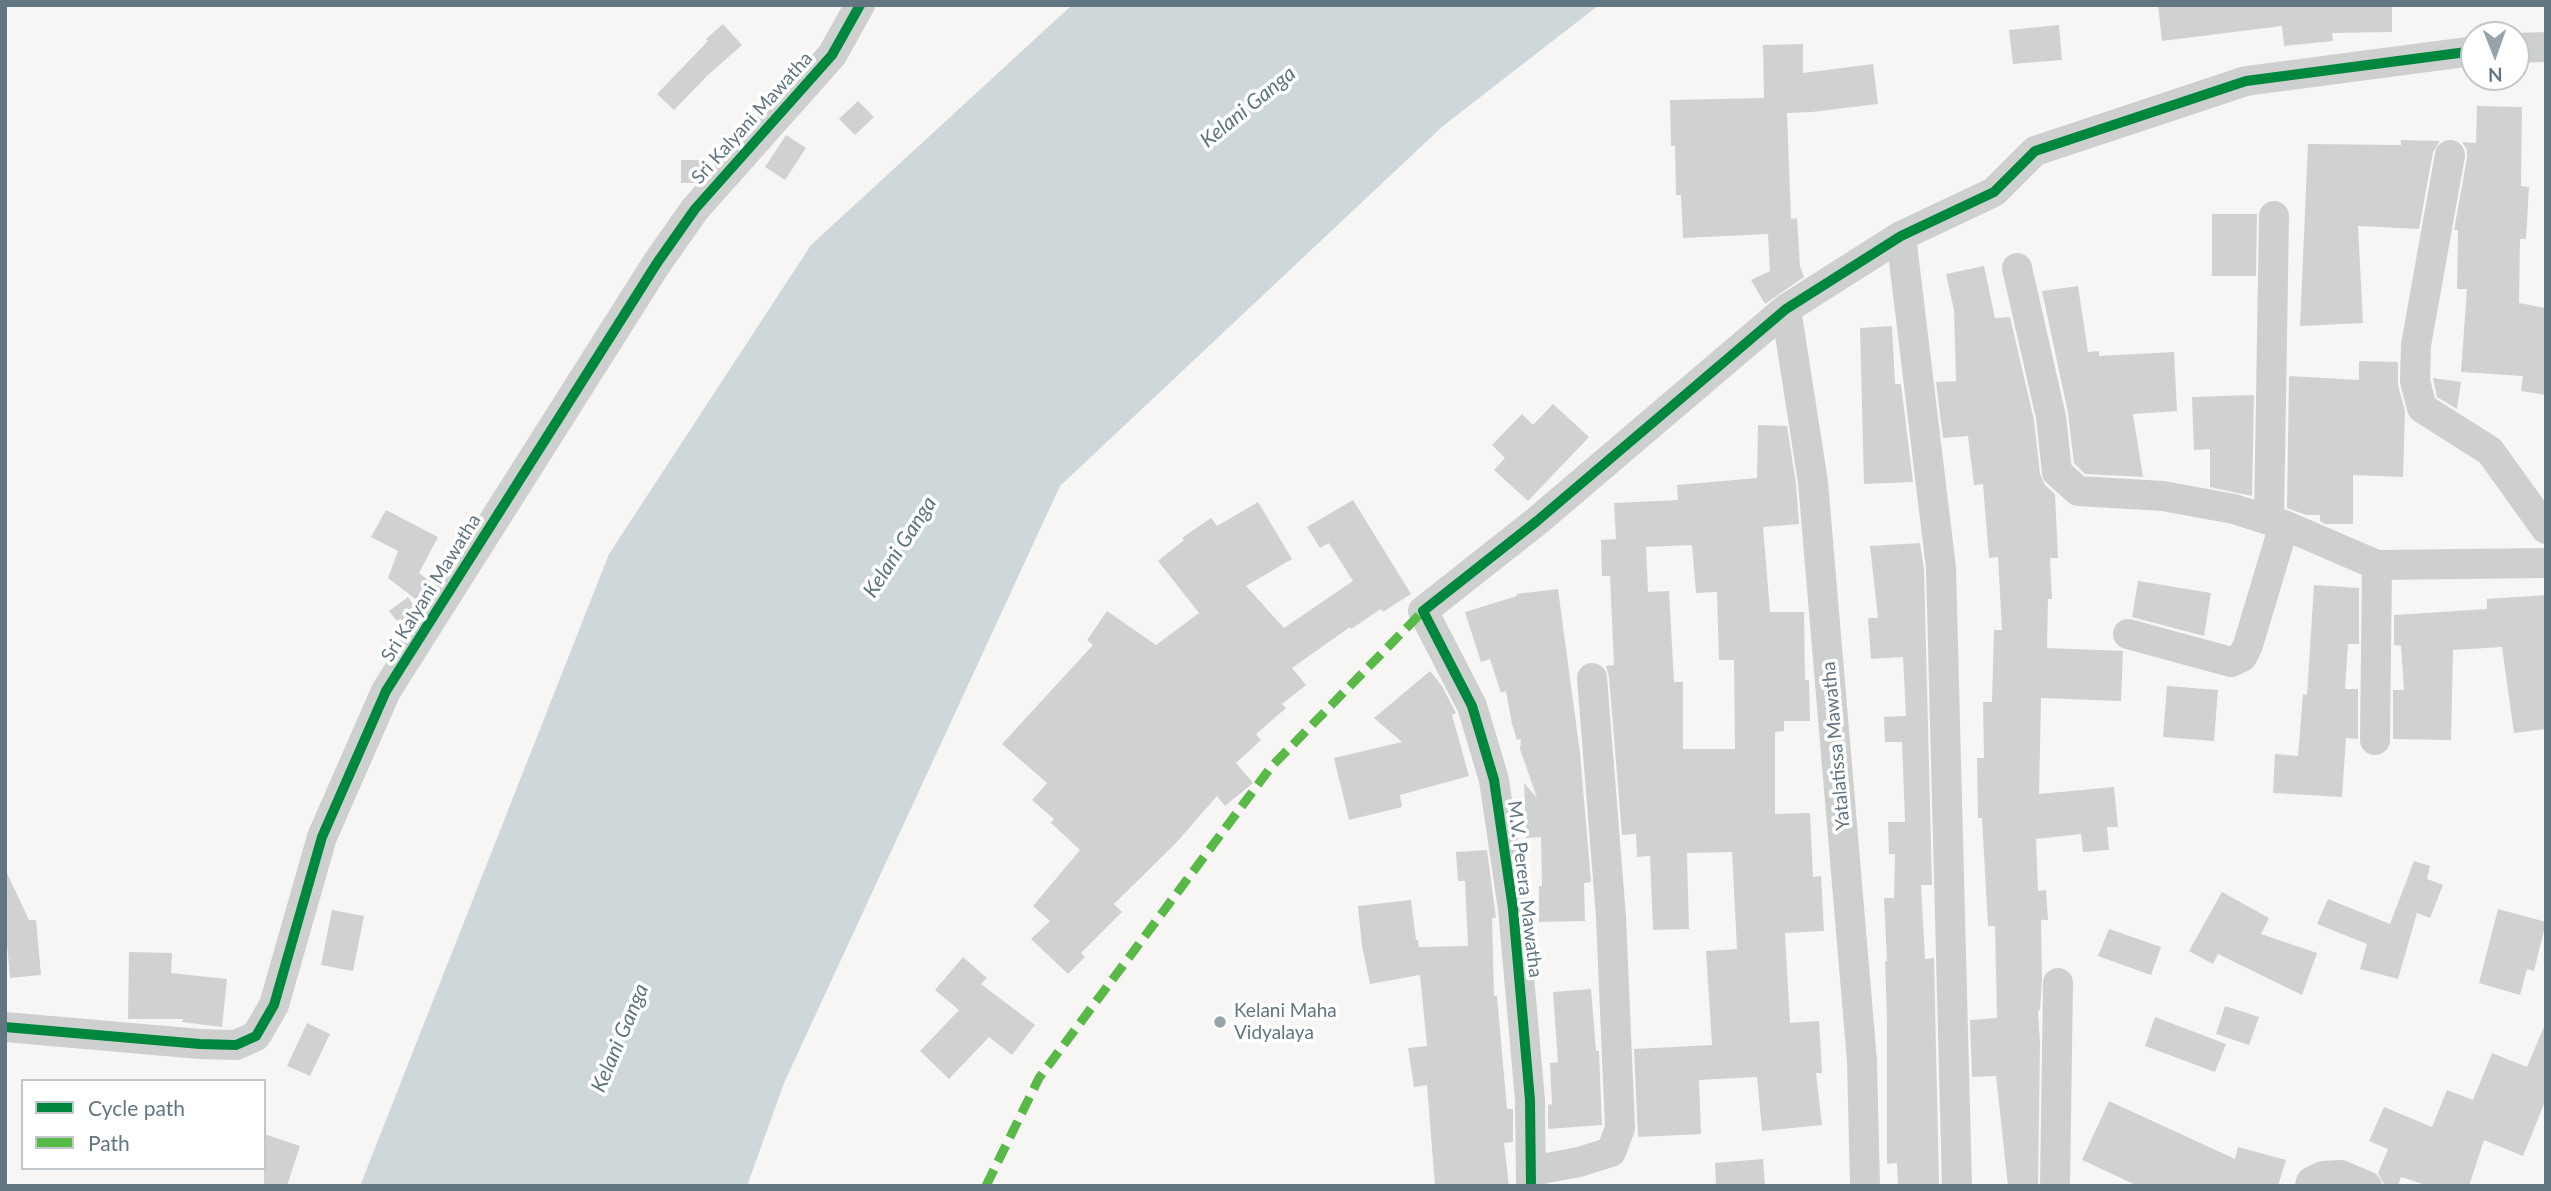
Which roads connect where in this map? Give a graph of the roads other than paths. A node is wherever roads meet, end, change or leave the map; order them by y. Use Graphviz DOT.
graph roads {
  1 [pos="860,5"];
  2 [pos="2460,53"];
  3 [pos="2450,155"];
  4 [pos="2274,216"];
  5 [pos="1901,236"];
  6 [pos="2017,268"];
  7 [pos="1786,309"];
  8 [pos="2276,522"];
  9 [pos="2546,529"];
  10 [pos="2546,563"];
  11 [pos="2377,565"];
  12 [pos="2128,634"];
  13 [pos="1592,678"];
  14 [pos="2375,740"];
  15 [pos="2058,983"];
  16 [pos="9,1029"];
  17 [pos="1531,1178"];
  18 [pos="1865,1186"];
  19 [pos="1957,1186"];
  20 [pos="2055,1186"];
  21 [pos="2310,1186"];
  22 [pos="2367,1186"];
  1 -- 16 [label="street, Sri Kalyani Mawatha"];
  2 -- 5 [label="street"];
  3 -- 9 [label="street"];
  4 -- 8 [label="street"];
  5 -- 7 [label="street"];
  5 -- 19 [label="street"];
  6 -- 8 [label="street"];
  7 -- 17 [label="street, M.V. Perera Mawatha"];
  7 -- 18 [label="street, Yatalatissa Mawatha"];
  8 -- 11 [label="street"];
  8 -- 12 [label="street"];
  10 -- 11 [label="street"];
  11 -- 14 [label="street"];
  13 -- 17 [label="street"];
  15 -- 20 [label="street"];
  21 -- 22 [label="street"];
}
